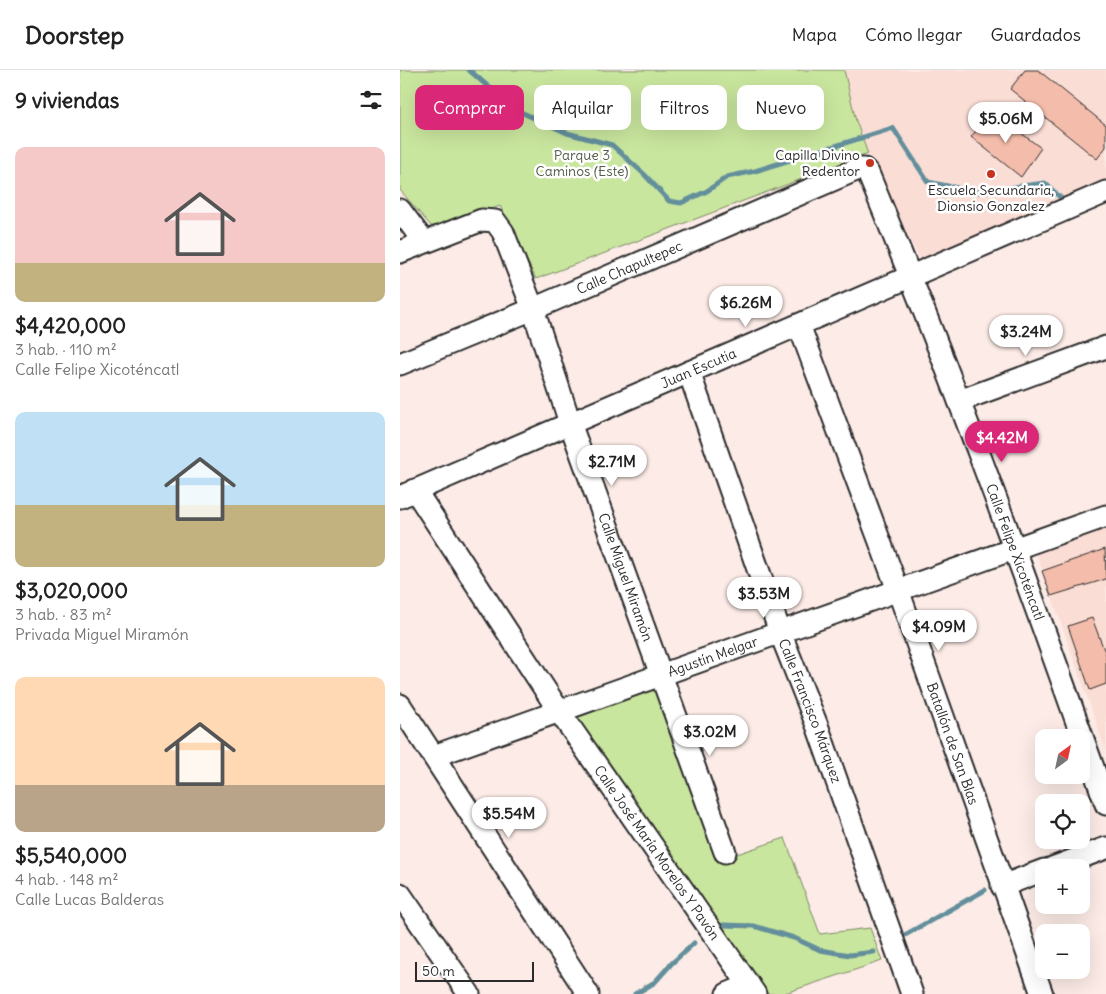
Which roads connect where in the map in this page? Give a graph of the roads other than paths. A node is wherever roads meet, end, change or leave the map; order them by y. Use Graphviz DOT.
graph roads {
  1 [pos="858,169"];
  2 [pos="1106,192"];
  3 [pos="400,210"];
  4 [pos="424,242"];
  5 [pos="400,252"];
  6 [pos="911,276"];
  7 [pos="533,309"];
  8 [pos="799,325"];
  9 [pos="1106,347"];
  10 [pos="400,364"];
  11 [pos="689,372"];
  12 [pos="959,401"];
  13 [pos="570,423"];
  14 [pos="407,494"];
  15 [pos="1106,516"];
  16 [pos="1015,548"];
  17 [pos="898,590"];
  18 [pos="780,632"];
  19 [pos="660,675"];
  20 [pos="400,705"];
  21 [pos="559,711"];
  22 [pos="434,756"];
  23 [pos="1106,804"];
  24 [pos="1106,848"];
  25 [pos="725,852"];
  26 [pos="1076,859"];
  27 [pos="1035,873"];
  28 [pos="1002,886"];
  29 [pos="400,894"];
  30 [pos="752,990"];
  31 [pos="469,994"];
  32 [pos="588,994"];
  33 [pos="727,994"];
  34 [pos="912,994"];
  35 [pos="1042,994"];
  1 -- 6 [label="street, Calle Felipe Xicoténcatl"];
  1 -- 7 [label="street, Calle Chapultepec"];
  2 -- 6 [label="street, Juan Escutia"];
  3 -- 4 [label="street"];
  4 -- 5 [label="street"];
  4 -- 7 [label="street, Calle Miguel Miramón"];
  6 -- 8 [label="street, Juan Escutia"];
  6 -- 12 [label="street, Calle Felipe Xicoténcatl"];
  7 -- 10 [label="street, Calle Chapultepec"];
  7 -- 13 [label="street, Calle Miguel Miramón"];
  8 -- 11 [label="street, Juan Escutia"];
  8 -- 17 [label="street, Batallón de San Blas"];
  9 -- 12 [label="street"];
  11 -- 13 [label="street, Juan Escutia"];
  11 -- 18 [label="street, Calle Francisco Márquez"];
  12 -- 16 [label="street, Calle Felipe Xicoténcatl"];
  13 -- 14 [label="street, Juan Escutia"];
  13 -- 19 [label="street, Calle Miguel Miramón"];
  14 -- 21 [label="street, Calle José María Morelos Y Pavón"];
  15 -- 16 [label="street, Agustín Melgar"];
  16 -- 17 [label="street, Agustín Melgar"];
  16 -- 23 [label="street, Calle Felipe Xicoténcatl"];
  17 -- 18 [label="street, Agustín Melgar"];
  17 -- 28 [label="street, Batallón de San Blas"];
  18 -- 19 [label="street, Agustín Melgar"];
  18 -- 34 [label="street, Calle Francisco Márquez"];
  19 -- 21 [label="street, Agustín Melgar"];
  19 -- 25 [label="street, Calle Miguel Miramón"];
  20 -- 22 [label="street"];
  21 -- 22 [label="street, Agustín Melgar"];
  21 -- 30 [label="street, Calle José María Morelos Y Pavón"];
  22 -- 32 [label="street"];
  24 -- 26 [label="street"];
  27 -- 28 [label="street"];
  28 -- 35 [label="street, Batallón de San Blas"];
  29 -- 31 [label="street"];
  30 -- 33 [label="street"];
}
